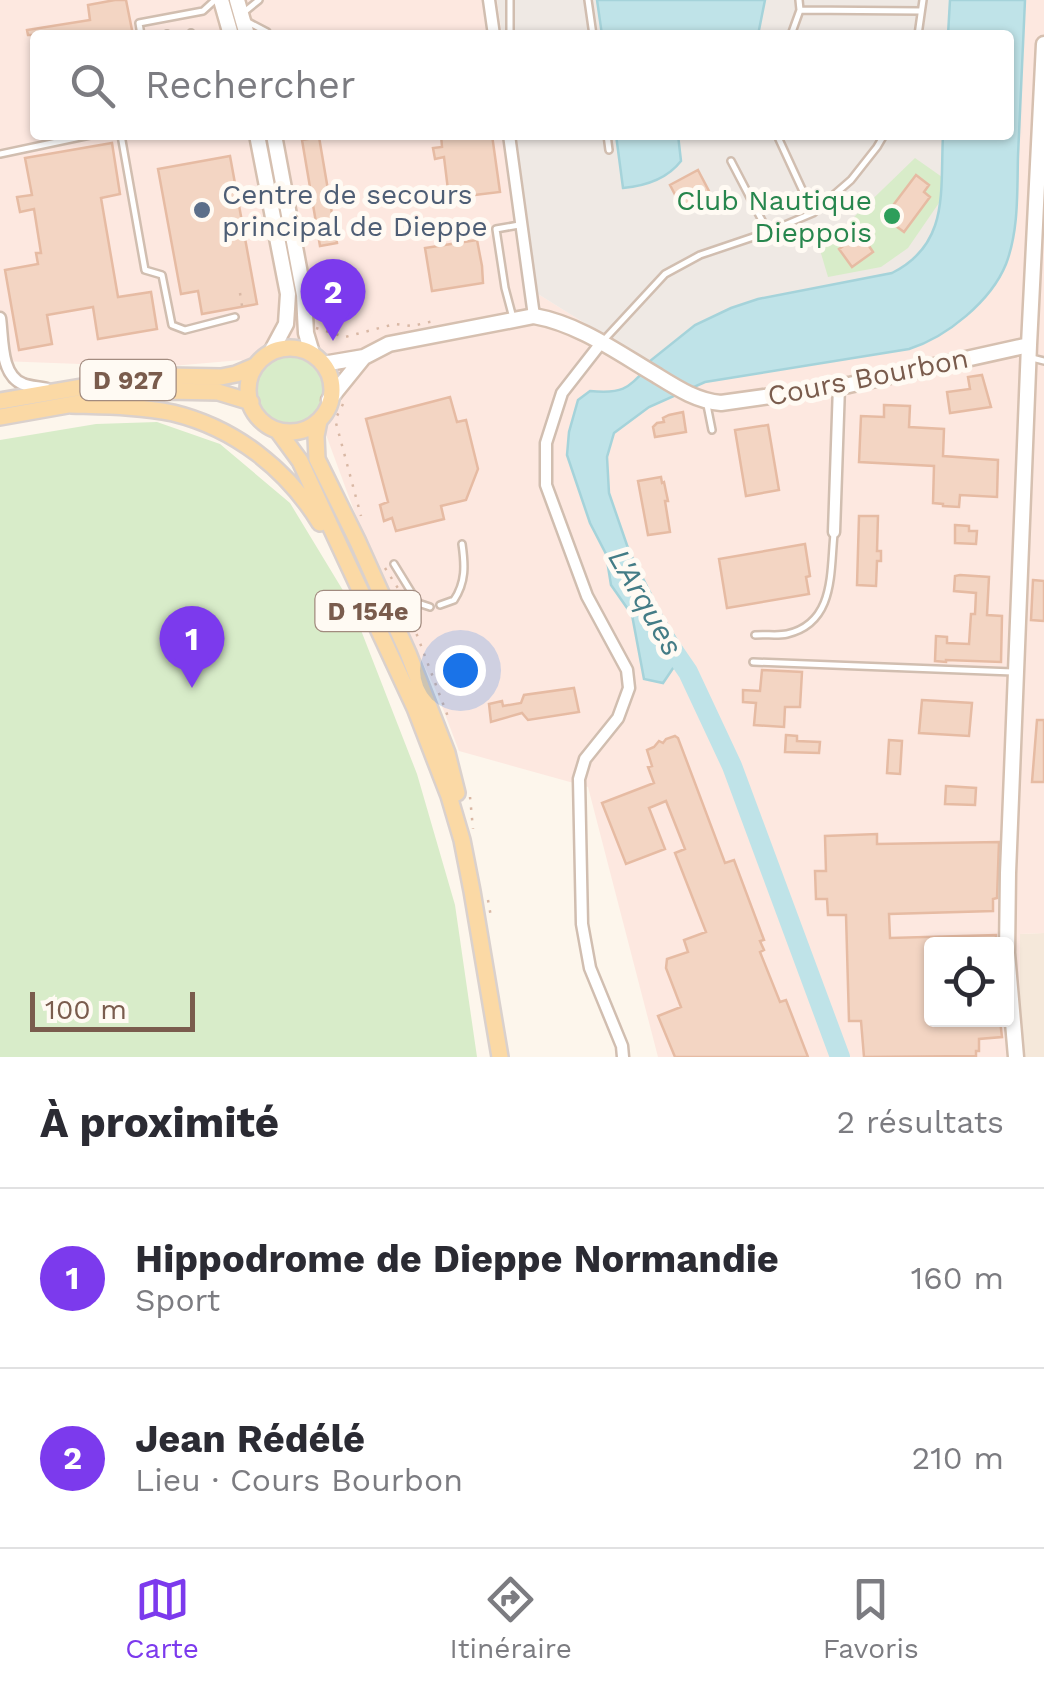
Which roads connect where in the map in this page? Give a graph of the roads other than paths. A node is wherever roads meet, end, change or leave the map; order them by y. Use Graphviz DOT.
graph roads {
  1 [pos="218,0"];
  2 [pos="258,0"];
  3 [pos="490,0"];
  4 [pos="510,0"];
  5 [pos="588,0"];
  6 [pos="799,0"];
  7 [pos="923,0"];
  8 [pos="800,10"];
  9 [pos="240,11"];
  10 [pos="921,11"];
  11 [pos="140,30"];
  12 [pos="229,30"];
  13 [pos="264,30"];
  14 [pos="493,30"];
  15 [pos="510,30"];
  16 [pos="592,30"];
  17 [pos="793,30"];
  18 [pos="919,30"];
  19 [pos="1044,44"];
  20 [pos="66,140"];
  21 [pos="123,140"];
  22 [pos="258,140"];
  23 [pos="275,140"];
  24 [pos="510,140"];
  25 [pos="608,140"];
  26 [pos="779,140"];
  27 [pos="881,140"];
  28 [pos="609,150"];
  29 [pos="0,154"];
  30 [pos="731,161"];
  31 [pos="812,212"];
  32 [pos="522,225"];
  33 [pos="768,232"];
  34 [pos="534,316"];
  35 [pos="0,318"];
  36 [pos="235,318"];
  37 [pos="514,320"];
  38 [pos="602,343"];
  39 [pos="271,352"];
  40 [pos="1034,355"];
  41 [pos="364,357"];
  42 [pos="317,359"];
  43 [pos="255,366"];
  44 [pos="839,386"];
  45 [pos="66,398"];
  46 [pos="329,400"];
  47 [pos="0,401"];
  48 [pos="251,402"];
  49 [pos="707,402"];
  50 [pos="0,417"];
  51 [pos="318,421"];
  52 [pos="712,430"];
  53 [pos="278,431"];
  54 [pos="834,532"];
  55 [pos="462,544"];
  56 [pos="394,564"];
  57 [pos="353,578"];
  58 [pos="440,605"];
  59 [pos="430,607"];
  60 [pos="755,635"];
  61 [pos="754,662"];
  62 [pos="1016,672"];
  63 [pos="472,891"];
  64 [pos="500,1057"];
  65 [pos="623,1057"];
  66 [pos="1016,1057"];
  1 -- 11 [label="lane"];
  1 -- 12 [label="main road"];
  2 -- 9 [label="lane"];
  3 -- 14 [label="street"];
  4 -- 15 [label="lane"];
  5 -- 16 [label="lane"];
  6 -- 8 [label="lane"];
  7 -- 10 [label="lane"];
  8 -- 10 [label="lane"];
  8 -- 17 [label="lane"];
  9 -- 13 [label="lane"];
  10 -- 18 [label="lane"];
  19 -- 40 [label="main road"];
  20 -- 29 [label="lane"];
  21 -- 36 [label="lane"];
  22 -- 39 [label="main road"];
  23 -- 42 [label="main road"];
  24 -- 32 [label="street"];
  25 -- 28 [label="lane"];
  26 -- 31 [label="lane"];
  27 -- 31 [label="lane"];
  30 -- 33 [label="lane"];
  31 -- 33 [label="lane"];
  32 -- 34 [label="street"];
  32 -- 37 [label="lane"];
  33 -- 38 [label="lane"];
  34 -- 37 [label="main road, Cours Bourbon"];
  34 -- 38 [label="main road, Cours Bourbon"];
  35 -- 45 [label="street"];
  37 -- 41 [label="main road, Cours Bourbon"];
  38 -- 49 [label="main road, Cours Bourbon"];
  38 -- 65 [label="street"];
  39 -- 42 [label="main road"];
  39 -- 43 [label="main road"];
  40 -- 44 [label="main road, Cours Bourbon"];
  40 -- 62 [label="main road"];
  41 -- 42 [label="main road, Cours Bourbon"];
  41 -- 46 [label="main road"];
  42 -- 46 [label="main road"];
  43 -- 45 [label="main road, D 927"];
  43 -- 48 [label="main road"];
  44 -- 49 [label="main road, Cours Bourbon"];
  44 -- 54 [label="street"];
  45 -- 47 [label="main road, D 927"];
  45 -- 48 [label="main road, D 927"];
  45 -- 50 [label="main road, D 927"];
  45 -- 57 [label="main road"];
  46 -- 51 [label="main road"];
  48 -- 53 [label="main road"];
  49 -- 52 [label="lane"];
  51 -- 53 [label="main road"];
  51 -- 63 [label="main road, D 154e"];
  53 -- 57 [label="main road, D 154e"];
  54 -- 60 [label="lane"];
  55 -- 58 [label="lane"];
  56 -- 59 [label="lane"];
  57 -- 63 [label="main road, D 154e"];
  61 -- 62 [label="lane"];
  62 -- 66 [label="main road"];
  63 -- 64 [label="main road, D 154e"];
}
